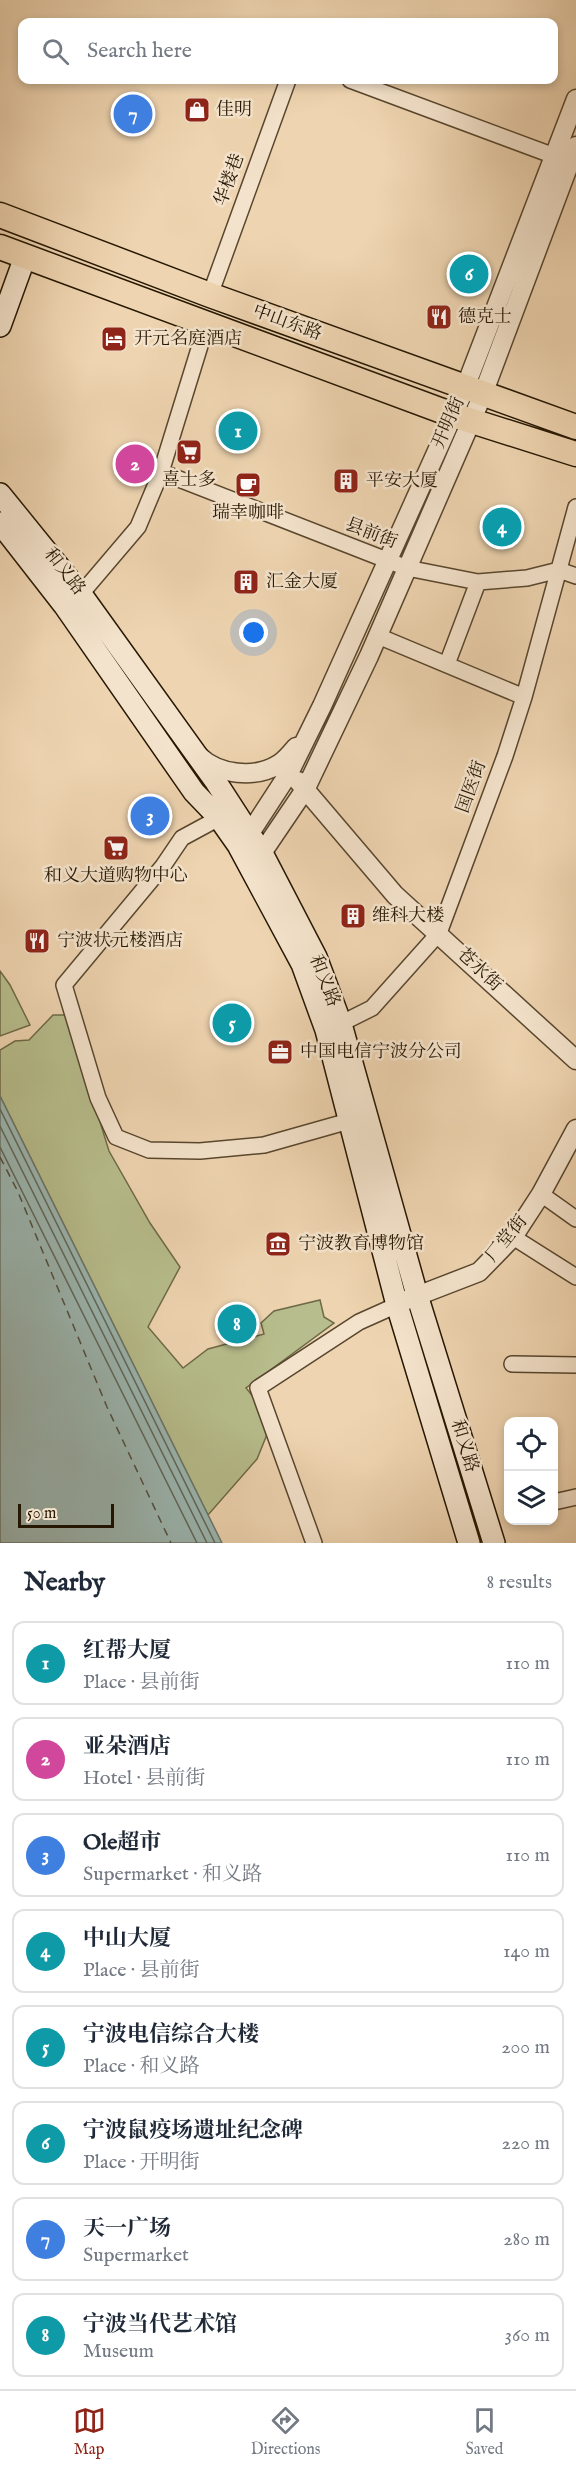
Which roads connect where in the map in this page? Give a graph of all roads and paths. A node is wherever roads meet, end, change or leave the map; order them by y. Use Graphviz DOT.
graph roads {
  1 [pos="287,84"];
  2 [pos="361,84"];
  3 [pos="576,99"];
  4 [pos="569,157"];
  5 [pos="0,215"];
  6 [pos="0,247"];
  7 [pos="25,257"];
  8 [pos="210,295"];
  9 [pos="207,323"];
  10 [pos="0,326"];
  11 [pos="474,391"];
  12 [pos="461,418"];
  13 [pos="576,427"];
  14 [pos="576,454"];
  15 [pos="161,472"];
  16 [pos="0,494"];
  17 [pos="576,507"];
  18 [pos="0,523"];
  19 [pos="387,562"];
  20 [pos="407,568"];
  21 [pos="559,570"];
  22 [pos="576,576"];
  23 [pos="478,582"];
  24 [pos="81,594"];
  25 [pos="378,636"];
  26 [pos="447,664"];
  27 [pos="524,697"];
  28 [pos="308,735"];
  29 [pos="195,753"];
  30 [pos="289,773"];
  31 [pos="306,788"];
  32 [pos="219,818"];
  33 [pos="250,833"];
  34 [pos="262,854"];
  35 [pos="439,933"];
  36 [pos="333,1027"];
  37 [pos="576,1059"];
  38 [pos="349,1121"];
  39 [pos="574,1136"];
  40 [pos="541,1194"];
  41 [pos="576,1219"];
  42 [pos="513,1237"];
  43 [pos="576,1277"];
  44 [pos="417,1295"];
  45 [pos="398,1305"];
  46 [pos="512,1364"];
  47 [pos="576,1365"];
  48 [pos="576,1497"];
  49 [pos="558,1501"];
  50 [pos="314,1543"];
  51 [pos="469,1543"];
  52 [pos="494,1543"];
  1 -- 8 [label="street, 华楼巷"];
  2 -- 4 [label="street"];
  3 -- 4 [label="street, 开明街"];
  4 -- 11 [label="street, 开明街"];
  5 -- 8 [label="main road, 中山东路"];
  6 -- 7 [label="main road, 中山东路"];
  7 -- 9 [label="main road, 中山东路"];
  7 -- 10 [label="main road"];
  8 -- 11 [label="main road, 中山东路"];
  9 -- 12 [label="main road, 中山东路"];
  9 -- 15 [label="street"];
  11 -- 12 [label="street, 开明街"];
  11 -- 13 [label="main road, 中山东路"];
  12 -- 14 [label="main road, 中山东路"];
  12 -- 19 [label="street, 开明街"];
  12 -- 20 [label="street, 开明街"];
  15 -- 19 [label="street, 县前街"];
  15 -- 24 [label="street"];
  16 -- 24 [label="main road, 和义路"];
  17 -- 21 [label="street, 国医街"];
  18 -- 32 [label="main road, 和义路"];
  19 -- 20 [label="street, 县前街"];
  19 -- 28 [label="street, 开明街"];
  20 -- 23 [label="street, 县前街"];
  20 -- 25 [label="street, 开明街"];
  21 -- 22 [label="street"];
  21 -- 23 [label="street, 县前街"];
  21 -- 27 [label="street, 国医街"];
  23 -- 26 [label="street"];
  24 -- 29 [label="main road, 和义路"];
  25 -- 26 [label="street"];
  25 -- 31 [label="street, 开明街"];
  26 -- 27 [label="street"];
  27 -- 35 [label="street, 国医街"];
  28 -- 29 [label="street"];
  28 -- 30 [label="street, 开明街"];
  29 -- 33 [label="main road, 和义路"];
  30 -- 31 [label="street, 苍水街"];
  30 -- 33 [label="street, 开明街"];
  31 -- 34 [label="street, 开明街"];
  31 -- 35 [label="street, 苍水街"];
  32 -- 36 [label="main road, 和义路"];
  32 -- 38 [label="street"];
  33 -- 34 [label="main road, 和义路"];
  34 -- 36 [label="main road, 和义路"];
  35 -- 36 [label="street, 国医街"];
  35 -- 37 [label="street, 苍水街"];
  36 -- 38 [label="main road, 和义路"];
  36 -- 44 [label="main road, 和义路"];
  38 -- 45 [label="main road, 和义路"];
  39 -- 40 [label="street, 厂堂街"];
  40 -- 41 [label="street"];
  40 -- 42 [label="street, 厂堂街"];
  42 -- 43 [label="street"];
  42 -- 44 [label="street, 厂堂街"];
  44 -- 45 [label="street, 厂堂街"];
  44 -- 52 [label="main road, 和义路"];
  45 -- 50 [label="street"];
  45 -- 51 [label="main road, 和义路"];
  46 -- 47 [label="street"];
  48 -- 49 [label="street"];
}
